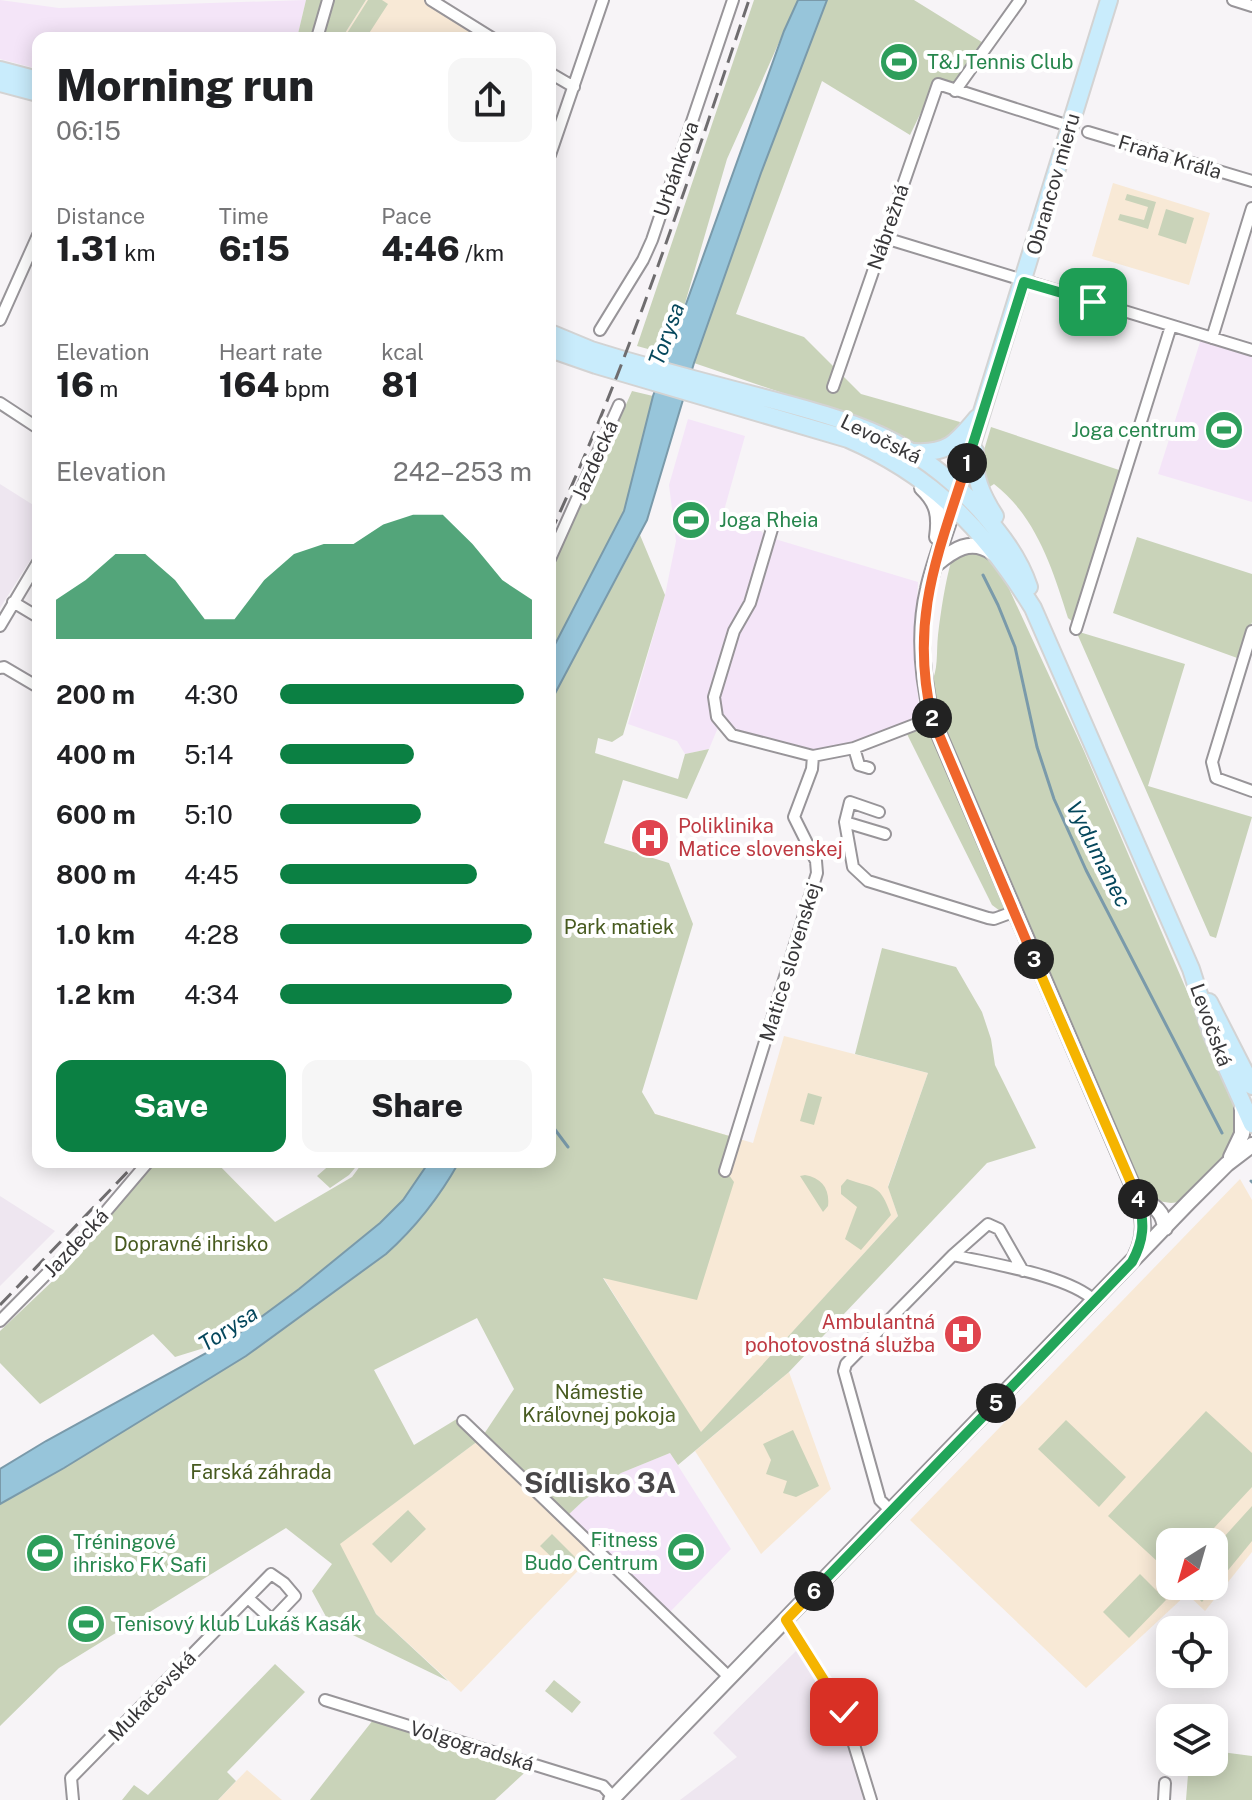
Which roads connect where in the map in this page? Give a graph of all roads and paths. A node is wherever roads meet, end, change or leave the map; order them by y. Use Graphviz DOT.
graph roads {
  1 [pos="328,0"];
  2 [pos="431,0"];
  3 [pos="603,0"];
  4 [pos="733,0"];
  5 [pos="1020,0"];
  6 [pos="1109,0"];
  7 [pos="1233,0"];
  8 [pos="1252,6"];
  9 [pos="319,32"];
  10 [pos="482,32"];
  11 [pos="0,70"];
  12 [pos="556,76"];
  13 [pos="32,78"];
  14 [pos="0,83"];
  15 [pos="574,87"];
  16 [pos="32,91"];
  17 [pos="955,91"];
  18 [pos="1069,126"];
  19 [pos="1088,132"];
  20 [pos="556,138"];
  21 [pos="1252,181"];
  22 [pos="1252,208"];
  23 [pos="885,238"];
  24 [pos="32,248"];
  25 [pos="1024,282"];
  26 [pos="0,320"];
  27 [pos="1171,326"];
  28 [pos="600,330"];
  29 [pos="556,335"];
  30 [pos="1212,338"];
  31 [pos="556,350"];
  32 [pos="1252,350"];
  33 [pos="646,373"];
  34 [pos="833,387"];
  35 [pos="700,388"];
  36 [pos="0,403"];
  37 [pos="619,405"];
  38 [pos="983,411"];
  39 [pos="32,424"];
  40 [pos="848,439"];
  41 [pos="913,452"];
  42 [pos="959,488"];
  43 [pos="954,506"];
  44 [pos="772,529"];
  45 [pos="556,546"];
  46 [pos="1011,562"];
  47 [pos="935,566"];
  48 [pos="32,572"];
  49 [pos="13,602"];
  50 [pos="32,613"];
  51 [pos="0,626"];
  52 [pos="1076,629"];
  53 [pos="1252,631"];
  54 [pos="0,668"];
  55 [pos="32,683"];
  56 [pos="932,718"];
  57 [pos="854,748"];
  58 [pos="813,756"];
  59 [pos="869,768"];
  60 [pos="1251,786"];
  61 [pos="879,812"];
  62 [pos="845,822"];
  63 [pos="885,834"];
  64 [pos="1013,912"];
  65 [pos="1245,1090"];
  66 [pos="1252,1124"];
  67 [pos="1252,1145"];
  68 [pos="1252,1159"];
  69 [pos="1227,1164"];
  70 [pos="143,1168"];
  71 [pos="725,1171"];
  72 [pos="1137,1196"];
  73 [pos="1188,1203"];
  74 [pos="1155,1205"];
  75 [pos="1144,1218"];
  76 [pos="1165,1228"];
  77 [pos="953,1255"];
  78 [pos="1132,1262"];
  79 [pos="1023,1271"];
  80 [pos="1095,1301"];
  81 [pos="0,1321"];
  82 [pos="463,1421"];
  83 [pos="891,1511"];
  84 [pos="248,1598"];
  85 [pos="786,1620"];
  86 [pos="729,1677"];
  87 [pos="325,1700"];
  88 [pos="1165,1783"];
  89 [pos="612,1799"];
  90 [pos="73,1800"];
  91 [pos="871,1800"];
  92 [pos="1164,1800"];
  1 -- 9 [label="street"];
  2 -- 10 [label="street"];
  3 -- 15 [label="street"];
  4 -- 28 [label="street, Urbánkova"];
  5 -- 17 [label="street, Nábrežná"];
  6 -- 18 [label="main road, Obrancov mieru"];
  7 -- 8 [label="street"];
  11 -- 13 [label="main road"];
  12 -- 15 [label="street"];
  14 -- 16 [label="main road"];
  15 -- 20 [label="street"];
  17 -- 18 [label="street"];
  17 -- 23 [label="street, Nábrežná"];
  18 -- 25 [label="main road, Obrancov mieru"];
  19 -- 21 [label="street, Fraňa Kráľa"];
  22 -- 30 [label="street"];
  23 -- 25 [label="street"];
  23 -- 34 [label="street, Nábrežná"];
  24 -- 26 [label="street"];
  25 -- 27 [label="street"];
  25 -- 38 [label="main road, Obrancov mieru"];
  27 -- 30 [label="street"];
  27 -- 52 [label="street"];
  29 -- 33 [label="main road"];
  30 -- 32 [label="street"];
  31 -- 33 [label="main road"];
  33 -- 35 [label="main road"];
  35 -- 40 [label="main road, Levočská"];
  35 -- 41 [label="main road, Levočská"];
  36 -- 39 [label="street"];
  37 -- 45 [label="street, Jazdecká"];
  38 -- 41 [label="main road"];
  38 -- 42 [label="main road, Obrancov mieru"];
  38 -- 46 [label="main road"];
  40 -- 43 [label="main road, Levočská"];
  40 -- 47 [label="street"];
  41 -- 42 [label="main road, Levočská"];
  42 -- 43 [label="main road, Obrancov mieru"];
  42 -- 46 [label="main road, Levočská"];
  43 -- 46 [label="main road, Levočská"];
  43 -- 47 [label="street"];
  44 -- 58 [label="street"];
  46 -- 47 [label="street"];
  46 -- 65 [label="main road, Levočská"];
  47 -- 56 [label="street"];
  48 -- 49 [label="street"];
  49 -- 50 [label="street"];
  49 -- 51 [label="street"];
  53 -- 60 [label="street"];
  54 -- 55 [label="street"];
  56 -- 57 [label="street"];
  56 -- 64 [label="street"];
  57 -- 58 [label="street"];
  57 -- 59 [label="street"];
  58 -- 71 [label="street, Matice slovenskej"];
  61 -- 62 [label="street"];
  62 -- 63 [label="street"];
  62 -- 64 [label="street"];
  64 -- 72 [label="street"];
  65 -- 66 [label="main road, Levočská"];
  65 -- 69 [label="street, Volgogradská"];
  67 -- 69 [label="street, Volgogradská"];
  68 -- 69 [label="street"];
  69 -- 73 [label="street, Volgogradská"];
  70 -- 81 [label="street, Jazdecká"];
  72 -- 74 [label="street"];
  72 -- 75 [label="street"];
  73 -- 74 [label="street"];
  73 -- 76 [label="street, Volgogradská"];
  74 -- 76 [label="street"];
  75 -- 76 [label="street"];
  75 -- 78 [label="street"];
  76 -- 78 [label="street, Volgogradská"];
  77 -- 79 [label="street"];
  77 -- 79 [label="street"];
  77 -- 83 [label="street"];
  78 -- 80 [label="street, Volgogradská"];
  79 -- 80 [label="street"];
  80 -- 83 [label="street, Volgogradská"];
  82 -- 86 [label="street"];
  83 -- 85 [label="street, Volgogradská"];
  84 -- 84 [label="street, Mukačevská"];
  84 -- 90 [label="street, Mukačevská"];
  85 -- 86 [label="street, Volgogradská"];
  85 -- 91 [label="street"];
  86 -- 89 [label="street, Volgogradská"];
  87 -- 89 [label="street, Volgogradská"];
  88 -- 92 [label="street"];
}
